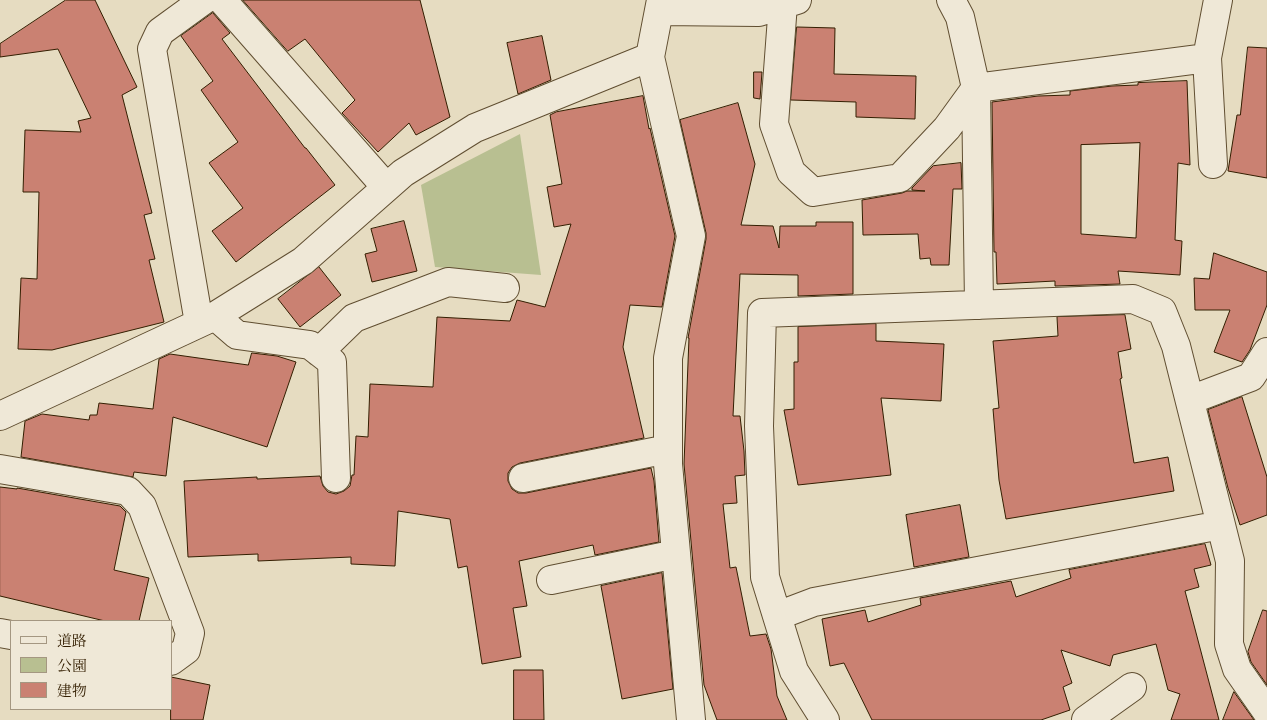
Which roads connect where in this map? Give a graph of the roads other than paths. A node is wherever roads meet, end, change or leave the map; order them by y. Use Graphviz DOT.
graph roads {
  1 [pos="204,0"];
  2 [pos="222,0"];
  3 [pos="951,0"];
  4 [pos="1218,0"];
  5 [pos="790,2"];
  6 [pos="660,5"];
  7 [pos="650,56"];
  8 [pos="1207,58"];
  9 [pos="976,88"];
  10 [pos="1213,164"];
  11 [pos="386,187"];
  12 [pos="505,288"];
  13 [pos="979,305"];
  14 [pos="207,320"];
  15 [pos="319,352"];
  16 [pos="1267,352"];
  17 [pos="1190,400"];
  18 [pos="0,416"];
  19 [pos="668,449"];
  20 [pos="0,469"];
  21 [pos="336,478"];
  22 [pos="523,478"];
  23 [pos="1221,525"];
  24 [pos="676,554"];
  25 [pos="551,580"];
  26 [pos="777,616"];
  27 [pos="172,660"];
  28 [pos="1132,687"];
  29 [pos="1267,712"];
  30 [pos="691,720"];
  31 [pos="825,720"];
  32 [pos="1086,720"];
  1 -- 14 [label="street"];
  2 -- 11 [label="street"];
  3 -- 9 [label="street"];
  4 -- 8 [label="street"];
  5 -- 6 [label="street"];
  5 -- 9 [label="street"];
  6 -- 7 [label="street"];
  7 -- 11 [label="street"];
  7 -- 19 [label="street"];
  8 -- 9 [label="street"];
  8 -- 10 [label="street"];
  9 -- 13 [label="street"];
  11 -- 14 [label="street"];
  12 -- 15 [label="street"];
  13 -- 17 [label="street"];
  13 -- 26 [label="street"];
  14 -- 15 [label="street"];
  14 -- 18 [label="street"];
  15 -- 21 [label="street"];
  16 -- 17 [label="street"];
  17 -- 23 [label="street"];
  19 -- 22 [label="street"];
  19 -- 24 [label="street"];
  20 -- 27 [label="street"];
  23 -- 26 [label="street"];
  23 -- 29 [label="street"];
  24 -- 25 [label="street"];
  24 -- 30 [label="street"];
  26 -- 31 [label="street"];
  28 -- 32 [label="street"];
}
